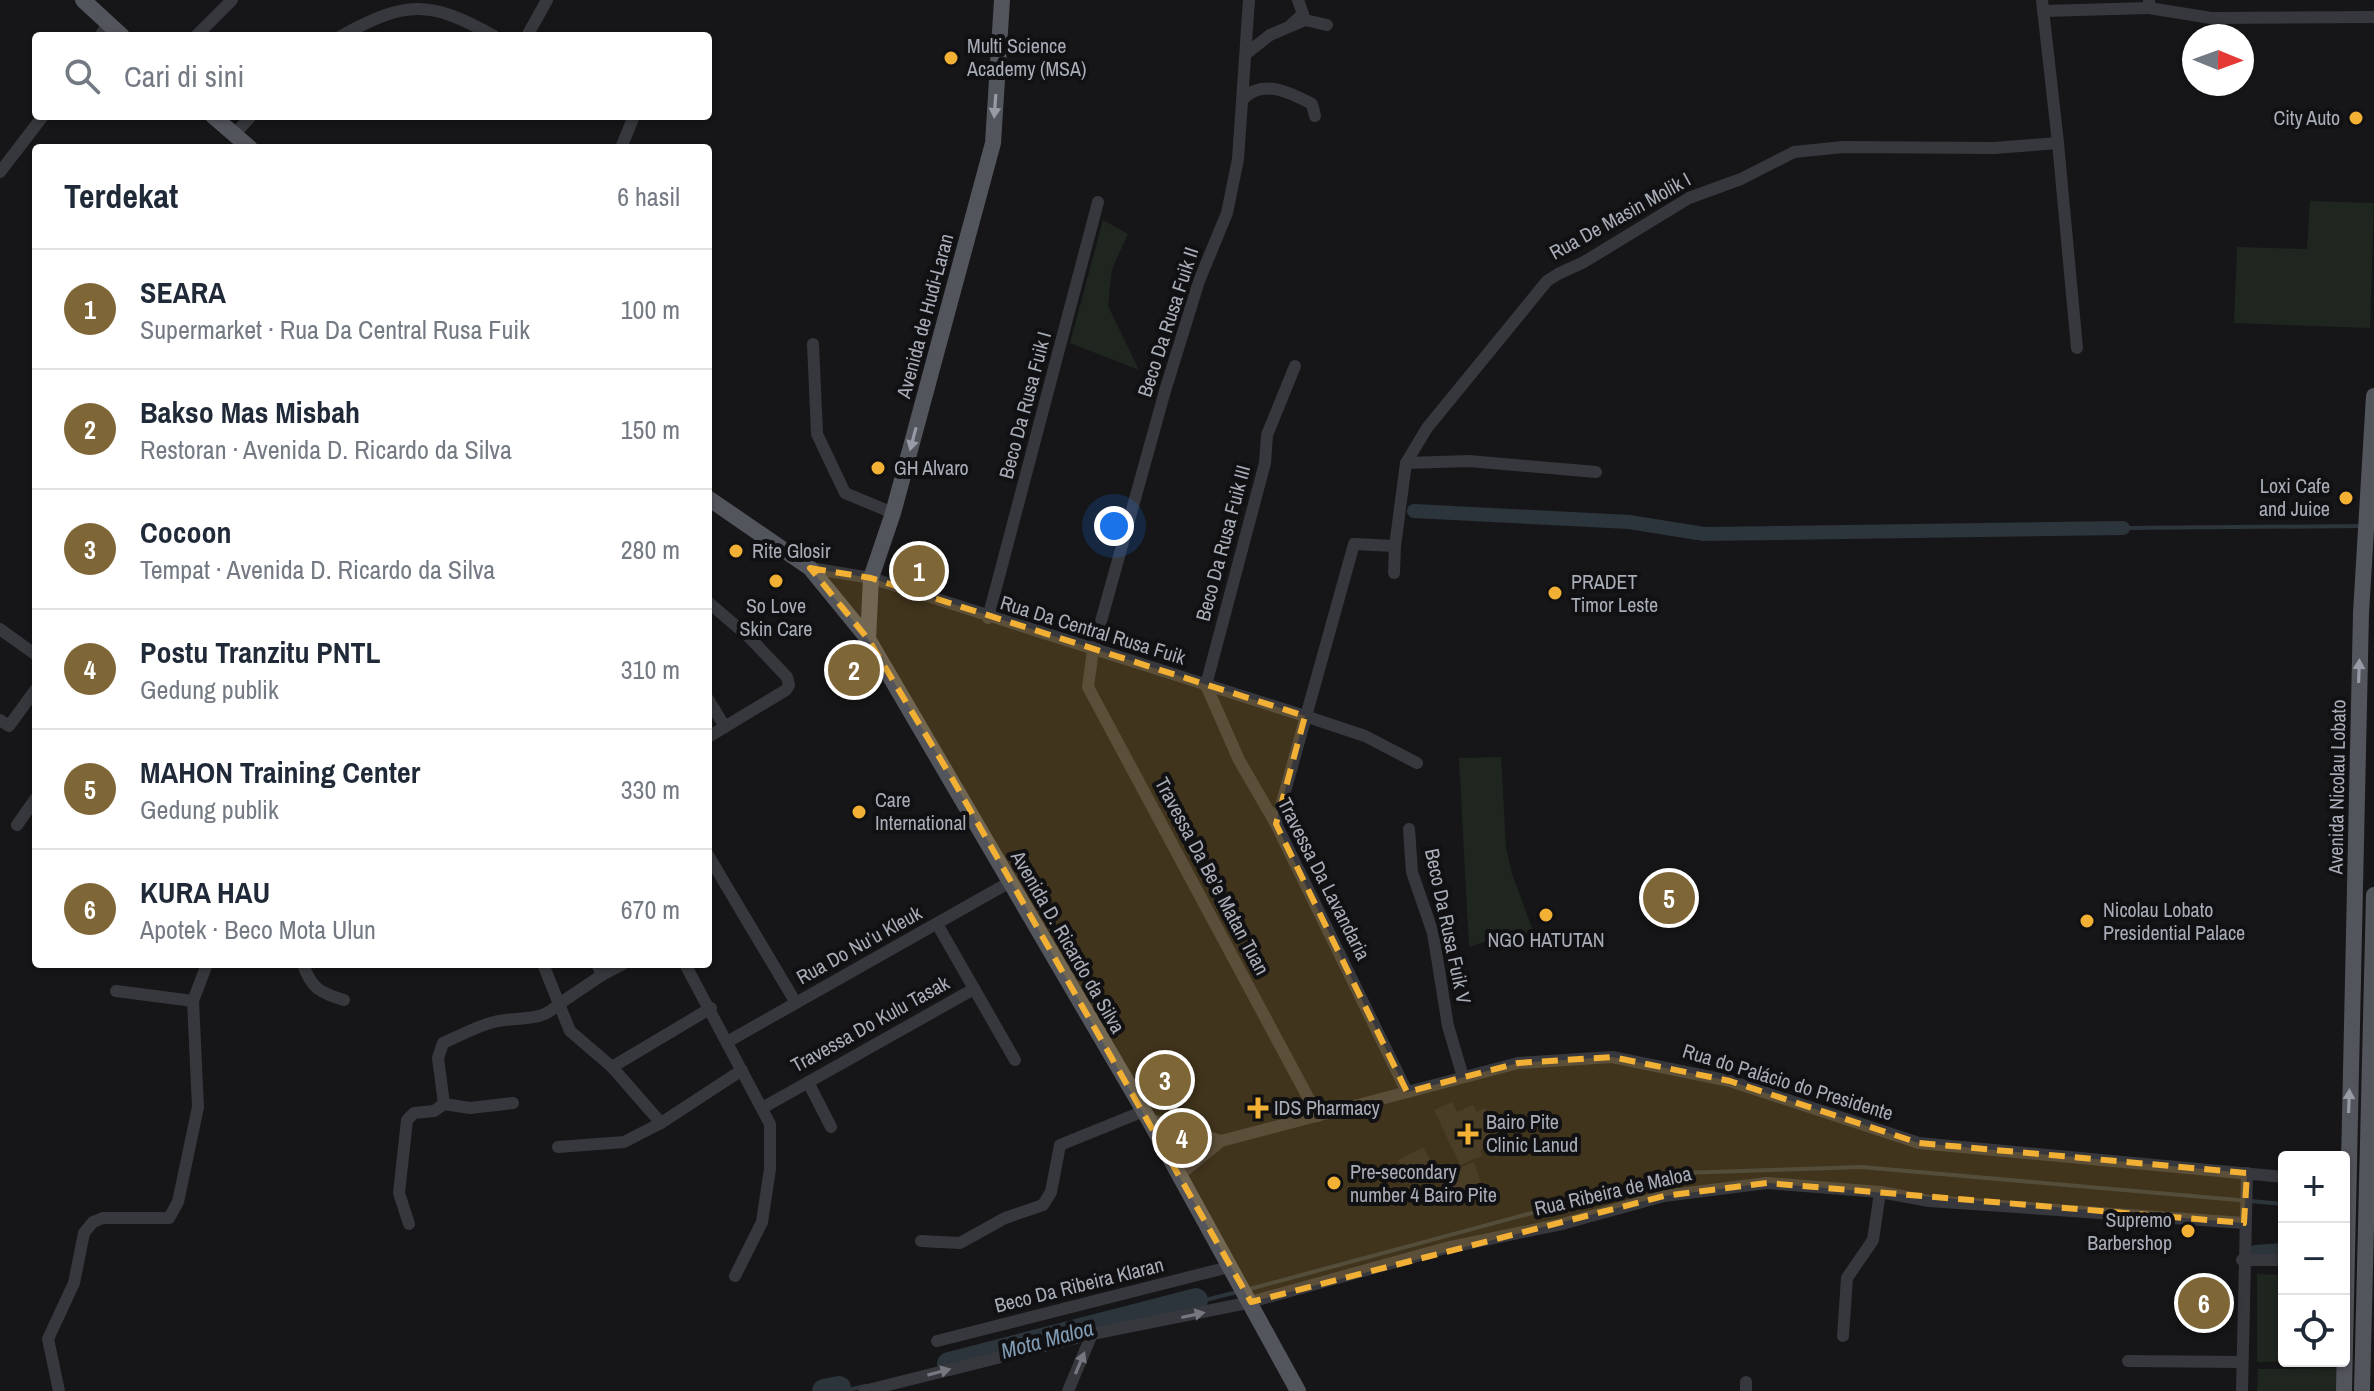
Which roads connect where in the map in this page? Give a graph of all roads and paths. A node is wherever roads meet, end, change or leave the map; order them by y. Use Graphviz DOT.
graph roads {
  1 [pos="83,0"];
  2 [pos="232,0"];
  3 [pos="547,0"];
  4 [pos="1002,0"];
  5 [pos="1249,0"];
  6 [pos="1298,0"];
  7 [pos="424,2"];
  8 [pos="2149,4"];
  9 [pos="2043,5"];
  10 [pos="2374,17"];
  11 [pos="1327,25"];
  12 [pos="1287,28"];
  13 [pos="104,30"];
  14 [pos="200,32"];
  15 [pos="347,32"];
  16 [pos="487,32"];
  17 [pos="529,32"];
  18 [pos="1247,59"];
  19 [pos="1261,89"];
  20 [pos="1243,99"];
  21 [pos="1315,116"];
  22 [pos="40,120"];
  23 [pos="218,120"];
  24 [pos="247,120"];
  25 [pos="632,120"];
  26 [pos="235,134"];
  27 [pos="2058,143"];
  28 [pos="246,144"];
  29 [pos="623,144"];
  30 [pos="0,172"];
  31 [pos="1098,202"];
  32 [pos="813,344"];
  33 [pos="2077,348"];
  34 [pos="1295,366"];
  35 [pos="2374,406"];
  36 [pos="1406,463"];
  37 [pos="1596,472"];
  38 [pos="712,501"];
  39 [pos="893,513"];
  40 [pos="1395,546"];
  41 [pos="810,568"];
  42 [pos="1394,573"];
  43 [pos="871,578"];
  44 [pos="712,605"];
  45 [pos="988,618"];
  46 [pos="0,629"];
  47 [pos="868,639"];
  48 [pos="1093,650"];
  49 [pos="32,652"];
  50 [pos="1206,685"];
  51 [pos="32,694"];
  52 [pos="712,706"];
  53 [pos="1305,716"];
  54 [pos="0,720"];
  55 [pos="725,727"];
  56 [pos="712,735"];
  57 [pos="1417,763"];
  58 [pos="32,804"];
  59 [pos="1276,824"];
  60 [pos="17,825"];
  61 [pos="1409,829"];
  62 [pos="712,862"];
  63 [pos="1010,882"];
  64 [pos="2374,895"];
  65 [pos="937,924"];
  66 [pos="2374,947"];
  67 [pos="205,968"];
  68 [pos="304,968"];
  69 [pos="545,968"];
  70 [pos="687,968"];
  71 [pos="600,970"];
  72 [pos="972,990"];
  73 [pos="116,991"];
  74 [pos="344,1000"];
  75 [pos="193,1001"];
  76 [pos="796,1003"];
  77 [pos="559,1004"];
  78 [pos="711,1008"];
  79 [pos="727,1042"];
  80 [pos="1015,1060"];
  81 [pos="612,1067"];
  82 [pos="742,1070"];
  83 [pos="1463,1077"];
  84 [pos="808,1082"];
  85 [pos="1407,1092"];
  86 [pos="513,1103"];
  87 [pos="444,1104"];
  88 [pos="764,1107"];
  89 [pos="1146,1115"];
  90 [pos="1318,1116"];
  91 [pos="661,1123"];
  92 [pos="831,1127"];
  93 [pos="1221,1141"];
  94 [pos="558,1147"];
  95 [pos="2346,1151"];
  96 [pos="1178,1176"];
  97 [pos="2246,1177"];
  98 [pos="2278,1177"];
  99 [pos="2370,1178"];
  100 [pos="2350,1179"];
  101 [pos="1880,1192"];
  102 [pos="2371,1222"];
  103 [pos="2244,1223"];
  104 [pos="409,1224"];
  105 [pos="921,1241"];
  106 [pos="2242,1260"];
  107 [pos="2278,1260"];
  108 [pos="2370,1261"];
  109 [pos="1231,1268"];
  110 [pos="735,1276"];
  111 [pos="2345,1295"];
  112 [pos="1248,1296"];
  113 [pos="1092,1334"];
  114 [pos="1843,1336"];
  115 [pos="937,1341"];
  116 [pos="2128,1361"];
  117 [pos="2242,1362"];
  118 [pos="884,1389"];
  119 [pos="59,1391"];
  120 [pos="864,1391"];
  121 [pos="1068,1391"];
  122 [pos="1298,1391"];
  123 [pos="2242,1391"];
  124 [pos="2344,1391"];
  125 [pos="2362,1391"];
  1 -- 13 [label="main road"];
  2 -- 14 [label="street"];
  3 -- 17 [label="street"];
  4 -- 39 [label="main road, Avenida de Hudi-Laran, one-way"];
  5 -- 18 [label="street, Beco Da Rusa Fuik II"];
  6 -- 12 [label="street"];
  7 -- 15 [label="street"];
  7 -- 16 [label="street"];
  8 -- 9 [label="street"];
  8 -- 10 [label="street"];
  9 -- 27 [label="street"];
  11 -- 12 [label="street"];
  12 -- 18 [label="street"];
  18 -- 19 [label="street"];
  18 -- 20 [label="street, Beco Da Rusa Fuik II"];
  19 -- 20 [label="street"];
  19 -- 21 [label="street"];
  20 -- 48 [label="street, Beco Da Rusa Fuik II"];
  22 -- 30 [label="street"];
  23 -- 26 [label="main road"];
  24 -- 26 [label="street"];
  25 -- 29 [label="street"];
  26 -- 28 [label="main road"];
  27 -- 33 [label="street"];
  27 -- 36 [label="street, Rua De Masin Molik I"];
  31 -- 45 [label="street, Beco Da Rusa Fuik I"];
  32 -- 39 [label="street"];
  34 -- 50 [label="street, Beco Da Rusa Fuik III"];
  95 -- 35 [label="main road, Avenida Nicolau Lobato, one-way"];
  36 -- 37 [label="street"];
  36 -- 40 [label="street, Rua De Masin Molik I"];
  38 -- 41 [label="main road, Avenida D. Ricardo da Silva"];
  39 -- 43 [label="main road, Avenida de Hudi-Laran"];
  40 -- 42 [label="street, Rua De Masin Molik I"];
  40 -- 53 [label="street"];
  41 -- 43 [label="street, Rua Da Central Rusa Fuik"];
  41 -- 47 [label="main road, Avenida D. Ricardo da Silva"];
  43 -- 45 [label="street, Rua Da Central Rusa Fuik"];
  43 -- 47 [label="main road, Avenida de Hudi-Laran"];
  44 -- 55 [label="street"];
  45 -- 48 [label="street, Rua Da Central Rusa Fuik"];
  46 -- 49 [label="street"];
  47 -- 63 [label="main road, Avenida D. Ricardo da Silva"];
  48 -- 50 [label="street, Rua Da Central Rusa Fuik"];
  48 -- 90 [label="street, Travessa Da Be’e Matan Tuan"];
  50 -- 53 [label="street, Rua Da Central Rusa Fuik"];
  50 -- 59 [label="street, Travessa Da Lavandaria"];
  51 -- 54 [label="street"];
  52 -- 55 [label="street"];
  53 -- 57 [label="street, Rua Da Central Rusa Fuik"];
  53 -- 59 [label="street"];
  55 -- 56 [label="street"];
  58 -- 60 [label="street"];
  59 -- 85 [label="street, Travessa Da Lavandaria"];
  61 -- 83 [label="street, Beco Da Rusa Fuik V"];
  62 -- 76 [label="street"];
  63 -- 65 [label="street, Rua Do Nu’u Kleuk"];
  63 -- 89 [label="main road, Avenida D. Ricardo da Silva"];
  64 -- 66 [label="main road"];
  65 -- 72 [label="street, Travessa Do Kulu Tasak"];
  65 -- 76 [label="street, Rua Do Nu’u Kleuk"];
  66 -- 99 [label="main road"];
  67 -- 75 [label="street"];
  68 -- 74 [label="street"];
  69 -- 77 [label="street"];
  70 -- 78 [label="street"];
  71 -- 77 [label="street"];
  72 -- 80 [label="street"];
  72 -- 84 [label="street, Travessa Do Kulu Tasak"];
  73 -- 75 [label="street"];
  75 -- 119 [label="street"];
  76 -- 79 [label="street, Rua Do Nu’u Kleuk"];
  77 -- 81 [label="street"];
  77 -- 87 [label="street"];
  78 -- 79 [label="street"];
  78 -- 81 [label="street"];
  79 -- 82 [label="street"];
  81 -- 91 [label="street"];
  82 -- 88 [label="street"];
  82 -- 91 [label="street"];
  83 -- 85 [label="street, Rua do Palácio do Presidente"];
  83 -- 97 [label="street, Rua do Palácio do Presidente"];
  84 -- 88 [label="street, Travessa Do Kulu Tasak"];
  84 -- 92 [label="street"];
  85 -- 90 [label="street, Rua do Palácio do Presidente"];
  86 -- 87 [label="street"];
  87 -- 104 [label="street"];
  88 -- 110 [label="street"];
  89 -- 93 [label="street"];
  89 -- 96 [label="main road, Avenida D. Ricardo da Silva"];
  89 -- 105 [label="street"];
  90 -- 93 [label="street, Rua do Palácio do Presidente"];
  91 -- 94 [label="street"];
  93 -- 96 [label="street"];
  96 -- 109 [label="main road, Avenida D. Ricardo da Silva"];
  97 -- 98 [label="street, Rua do Palácio do Presidente"];
  97 -- 103 [label="street"];
  99 -- 100 [label="street"];
  99 -- 102 [label="main road"];
  101 -- 103 [label="street, Rua Ribeira de Maloa"];
  101 -- 112 [label="street, Rua Ribeira de Maloa"];
  101 -- 114 [label="street"];
  102 -- 108 [label="main road"];
  103 -- 106 [label="street"];
  106 -- 107 [label="street"];
  106 -- 117 [label="street"];
  108 -- 125 [label="main road"];
  109 -- 112 [label="main road, Avenida D. Ricardo da Silva"];
  109 -- 115 [label="street, Beco Da Ribeira Klaran"];
  111 -- 124 [label="main road"];
  113 -- 112 [label="street, Rua Ribeira de Maloa, one-way"];
  112 -- 122 [label="main road"];
  118 -- 113 [label="street, Rua Ribeira de Maloa, one-way"];
  121 -- 113 [label="street, one-way"];
  116 -- 117 [label="street"];
  117 -- 123 [label="street"];
  118 -- 120 [label="street, Rua Ribeira de Maloa"];
}
